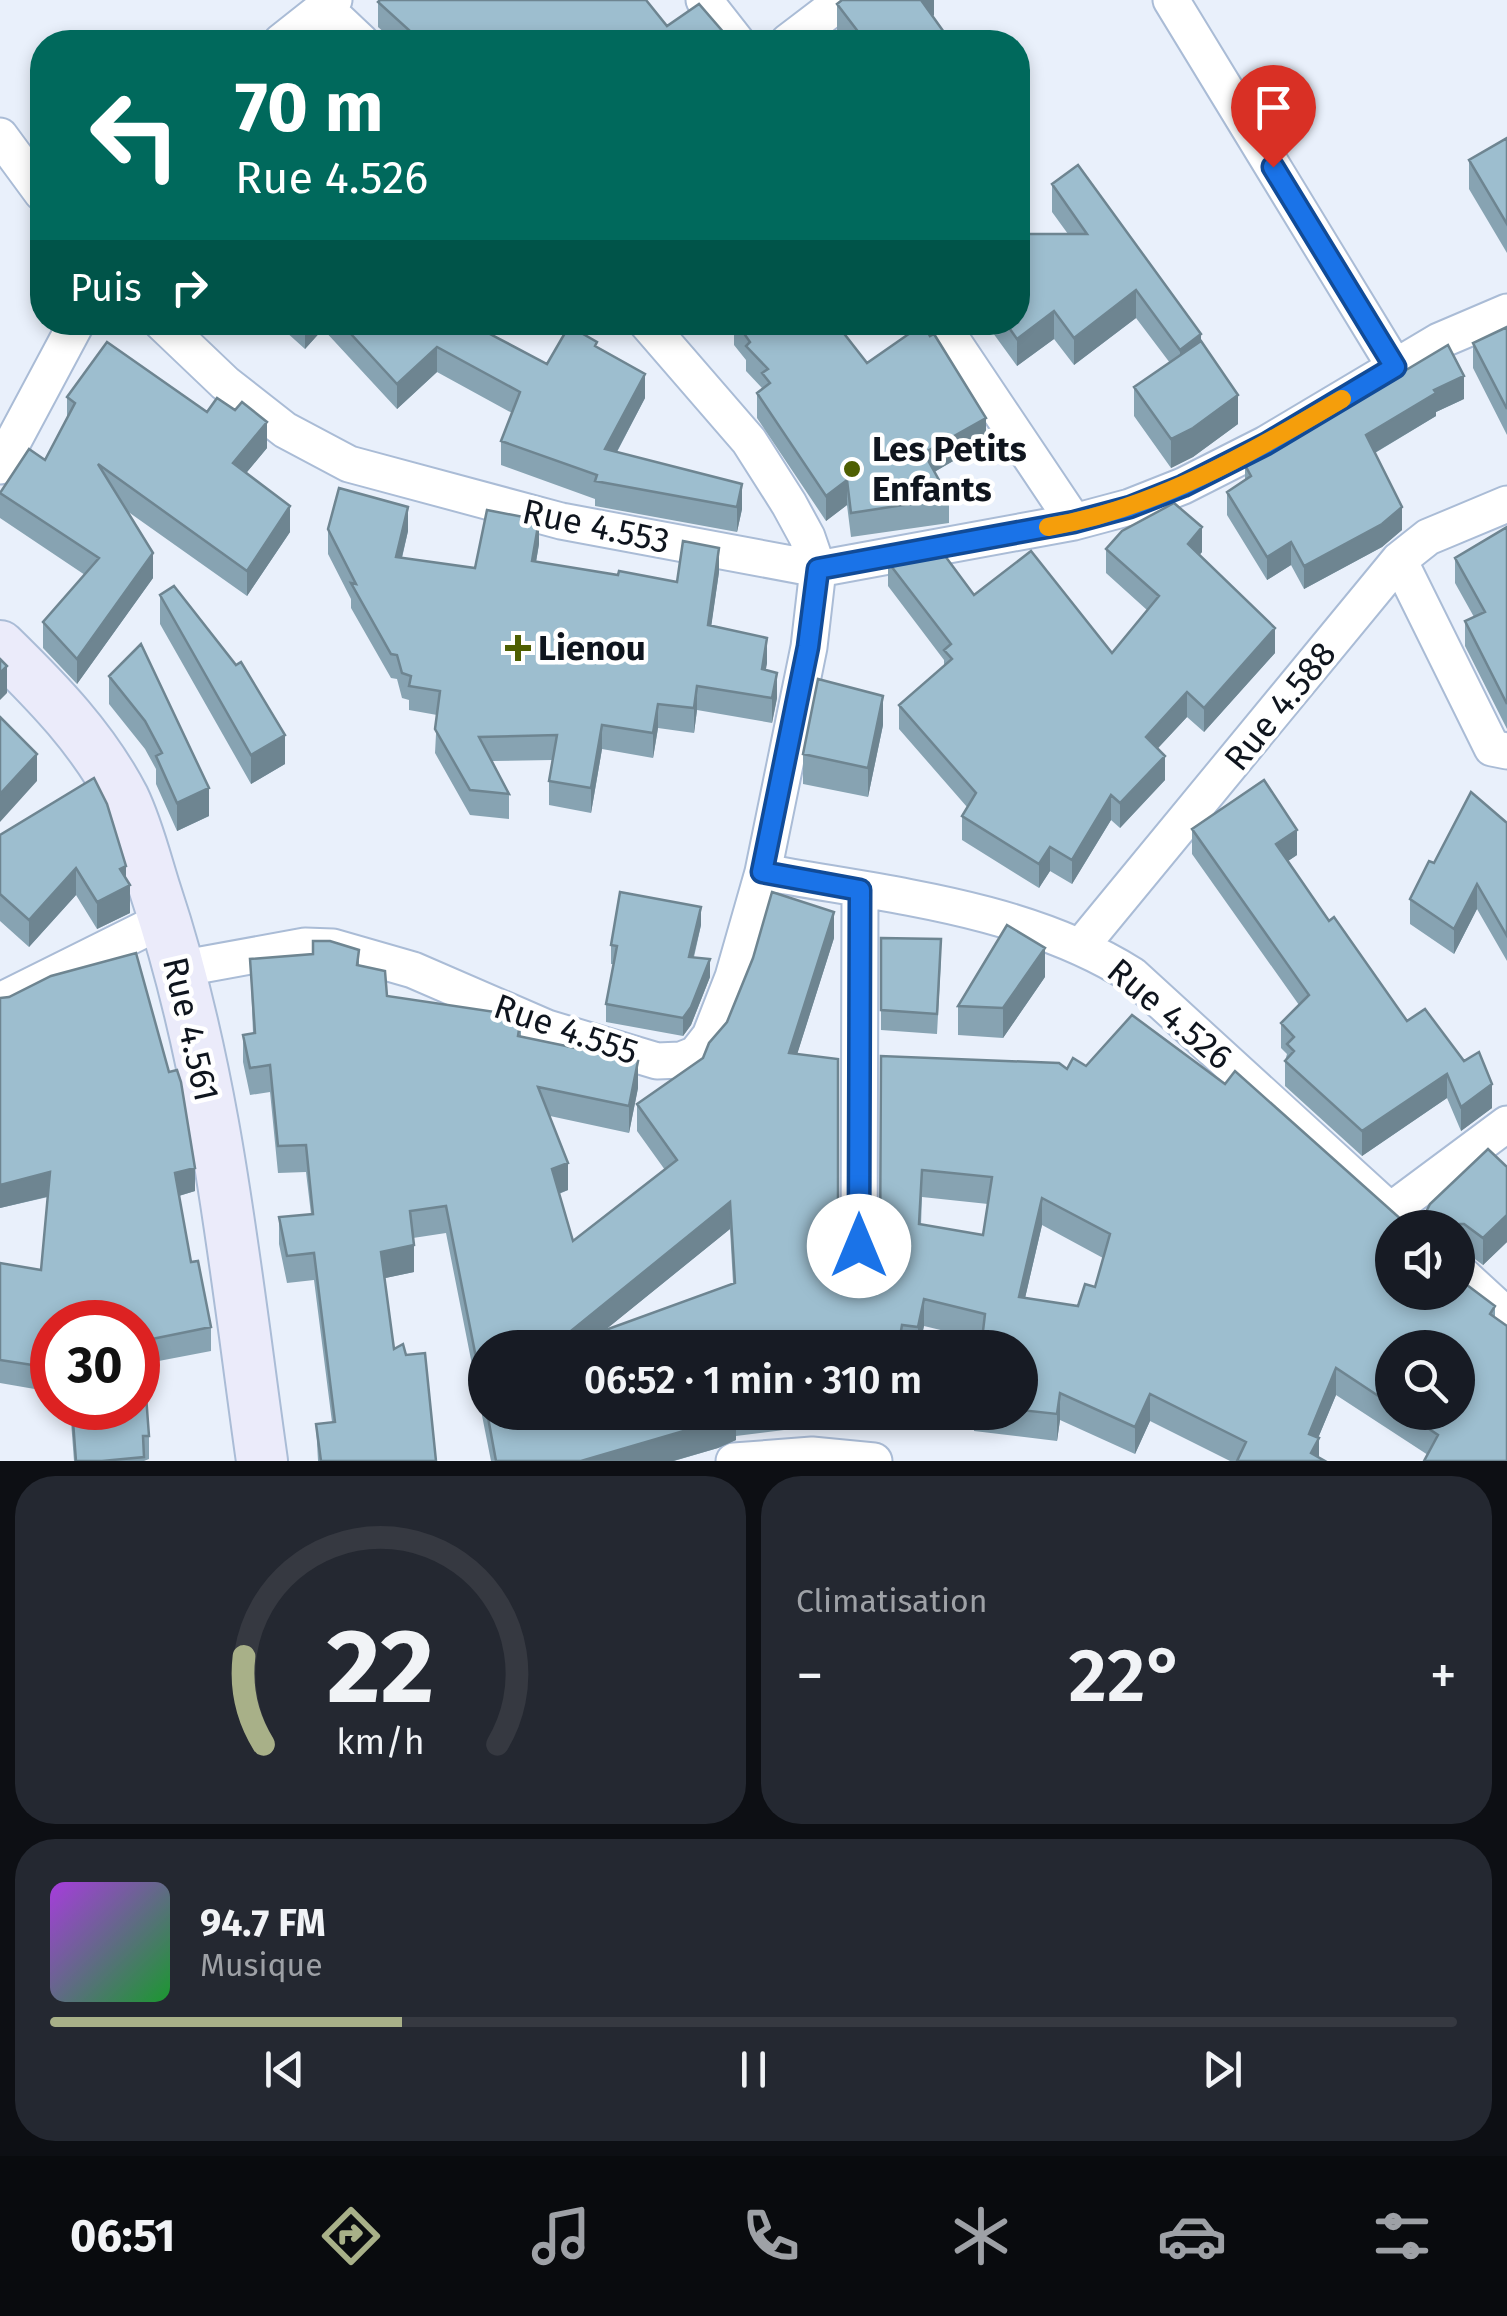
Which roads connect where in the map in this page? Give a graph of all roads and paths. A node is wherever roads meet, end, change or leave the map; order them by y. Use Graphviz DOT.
graph roads {
  1 [pos="704,0"];
  2 [pos="842,0"];
  3 [pos="1171,0"];
  4 [pos="329,4"];
  5 [pos="296,30"];
  6 [pos="350,30"];
  7 [pos="728,30"];
  8 [pos="803,30"];
  9 [pos="0,136"];
  10 [pos="30,177"];
  11 [pos="1507,312"];
  12 [pos="70,335"];
  13 [pos="176,335"];
  14 [pos="657,335"];
  15 [pos="949,335"];
  16 [pos="1395,367"];
  17 [pos="0,466"];
  18 [pos="1507,504"];
  19 [pos="1074,522"];
  20 [pos="1399,560"];
  21 [pos="818,569"];
  22 [pos="0,646"];
  23 [pos="1507,751"];
  24 [pos="762,872"];
  25 [pos="860,890"];
  26 [pos="164,919"];
  27 [pos="1082,945"];
  28 [pos="179,969"];
  29 [pos="0,1000"];
  30 [pos="1507,1124"];
  31 [pos="1389,1210"];
  32 [pos="1409,1210"];
  33 [pos="859,1285"];
  34 [pos="1475,1287"];
  35 [pos="1507,1316"];
  36 [pos="262,1461"];
  37 [pos="734,1461"];
  38 [pos="874,1461"];
  1 -- 7 [label="street"];
  2 -- 8 [label="street"];
  3 -- 16 [label="street"];
  4 -- 5 [label="street"];
  4 -- 6 [label="street"];
  9 -- 10 [label="street"];
  11 -- 16 [label="street, Rue 4.553"];
  12 -- 17 [label="street"];
  13 -- 21 [label="street, Rue 4.553"];
  14 -- 21 [label="street, Rue 4.555"];
  15 -- 19 [label="street"];
  16 -- 19 [label="street, Rue 4.553"];
  18 -- 20 [label="street, Rue 4.588"];
  19 -- 21 [label="street, Rue 4.553"];
  20 -- 23 [label="street"];
  20 -- 27 [label="street, Rue 4.588"];
  21 -- 24 [label="street, Rue 4.555"];
  22 -- 26 [label="main road, Rue 4.561"];
  24 -- 25 [label="street, Rue 4.526"];
  24 -- 28 [label="street, Rue 4.555"];
  25 -- 27 [label="street, Rue 4.526"];
  25 -- 33 [label="street"];
  26 -- 28 [label="main road, Rue 4.561"];
  26 -- 29 [label="street"];
  27 -- 31 [label="street, Rue 4.526"];
  28 -- 36 [label="main road, Rue 4.561"];
  30 -- 32 [label="street"];
  34 -- 35 [label="street"];
  37 -- 38 [label="street"];
}
